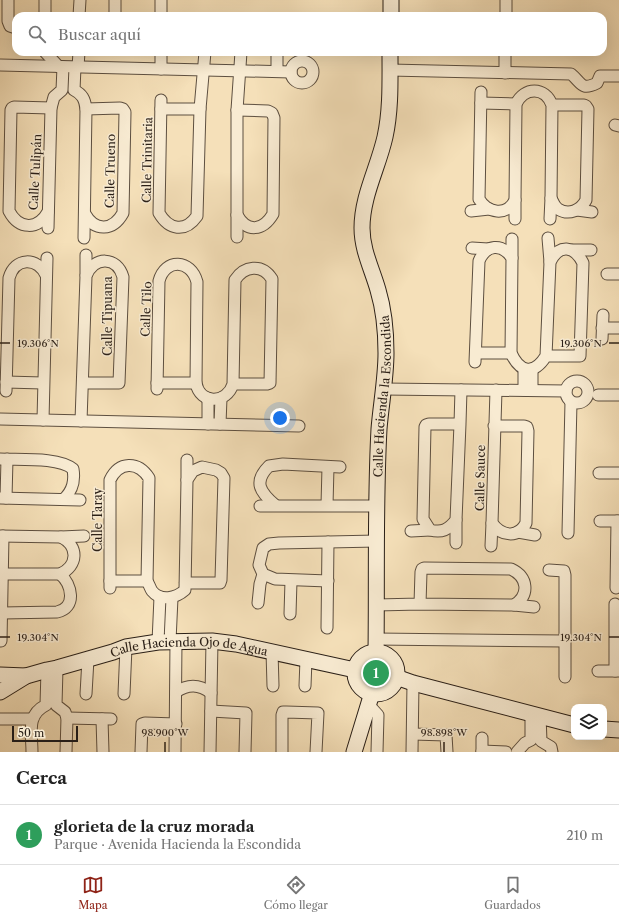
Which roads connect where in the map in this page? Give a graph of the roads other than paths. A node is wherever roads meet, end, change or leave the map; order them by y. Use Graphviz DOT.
graph roads {
  1 [pos="8,0"];
  2 [pos="45,0"];
  3 [pos="80,0"];
  4 [pos="115,0"];
  5 [pos="161,0"];
  6 [pos="391,0"];
  7 [pos="500,0"];
  8 [pos="506,0"];
  9 [pos="45,12"];
  10 [pos="79,12"];
  11 [pos="115,12"];
  12 [pos="161,12"];
  13 [pos="391,12"];
  14 [pos="500,12"];
  15 [pos="506,12"];
  16 [pos="12,27"];
  17 [pos="50,56"];
  18 [pos="78,56"];
  19 [pos="161,56"];
  20 [pos="205,56"];
  21 [pos="241,56"];
  22 [pos="277,56"];
  23 [pos="390,56"];
  24 [pos="502,56"];
  25 [pos="0,65"];
  26 [pos="61,66"];
  27 [pos="77,67"];
  28 [pos="160,69"];
  29 [pos="204,70"];
  30 [pos="240,70"];
  31 [pos="390,70"];
  32 [pos="277,71"];
  33 [pos="291,72"];
  34 [pos="505,73"];
  35 [pos="535,73"];
  36 [pos="619,76"];
  37 [pos="535,91"];
  38 [pos="516,104"];
  39 [pos="552,105"];
  40 [pos="51,108"];
  41 [pos="86,109"];
  42 [pos="200,109"];
  43 [pos="237,110"];
  44 [pos="550,198"];
  45 [pos="515,200"];
  46 [pos="489,209"];
  47 [pos="577,210"];
  48 [pos="471,211"];
  49 [pos="48,212"];
  50 [pos="592,212"];
  51 [pos="85,214"];
  52 [pos="237,214"];
  53 [pos="515,219"];
  54 [pos="550,219"];
  55 [pos="48,228"];
  56 [pos="237,237"];
  57 [pos="84,238"];
  58 [pos="548,238"];
  59 [pos="512,239"];
  60 [pos="472,248"];
  61 [pos="491,248"];
  62 [pos="573,250"];
  63 [pos="591,250"];
  64 [pos="86,255"];
  65 [pos="46,258"];
  66 [pos="512,258"];
  67 [pos="550,262"];
  68 [pos="607,274"];
  69 [pos="619,274"];
  70 [pos="46,275"];
  71 [pos="86,276"];
  72 [pos="602,315"];
  73 [pos="619,328"];
  74 [pos="511,353"];
  75 [pos="546,356"];
  76 [pos="528,369"];
  77 [pos="44,383"];
  78 [pos="83,383"];
  79 [pos="196,383"];
  80 [pos="233,384"];
  81 [pos="384,389"];
  82 [pos="461,390"];
  83 [pos="496,390"];
  84 [pos="528,390"];
  85 [pos="598,395"];
  86 [pos="619,395"];
  87 [pos="215,399"];
  88 [pos="0,419"];
  89 [pos="43,420"];
  90 [pos="81,420"];
  91 [pos="214,424"];
  92 [pos="460,424"];
  93 [pos="299,426"];
  94 [pos="494,426"];
  95 [pos="3,459"];
  96 [pos="187,460"];
  97 [pos="328,466"];
  98 [pos="340,467"];
  99 [pos="599,473"];
  100 [pos="619,473"];
  101 [pos="187,480"];
  102 [pos="3,498"];
  103 [pos="64,499"];
  104 [pos="80,500"];
  105 [pos="327,505"];
  106 [pos="260,506"];
  107 [pos="275,506"];
  108 [pos="377,506"];
  109 [pos="456,520"];
  110 [pos="600,521"];
  111 [pos="618,521"];
  112 [pos="492,523"];
  113 [pos="411,531"];
  114 [pos="434,531"];
  115 [pos="518,532"];
  116 [pos="568,533"];
  117 [pos="2,536"];
  118 [pos="84,536"];
  119 [pos="535,536"];
  120 [pos="61,537"];
  121 [pos="328,542"];
  122 [pos="376,542"];
  123 [pos="456,542"];
  124 [pos="491,546"];
  125 [pos="549,570"];
  126 [pos="618,571"];
  127 [pos="2,574"];
  128 [pos="60,574"];
  129 [pos="263,574"];
  130 [pos="291,581"];
  131 [pos="147,582"];
  132 [pos="328,582"];
  133 [pos="185,583"];
  134 [pos="616,588"];
  135 [pos="166,597"];
  136 [pos="258,603"];
  137 [pos="420,604"];
  138 [pos="615,604"];
  139 [pos="376,605"];
  140 [pos="514,605"];
  141 [pos="534,607"];
  142 [pos="2,613"];
  143 [pos="290,614"];
  144 [pos="617,620"];
  145 [pos="327,628"];
  146 [pos="1,641"];
  147 [pos="168,641"];
  148 [pos="212,641"];
  149 [pos="565,641"];
  150 [pos="376,645"];
  151 [pos="126,647"];
  152 [pos="272,651"];
  153 [pos="88,659"];
  154 [pos="306,659"];
  155 [pos="52,669"];
  156 [pos="355,670"];
  157 [pos="598,670"];
  158 [pos="617,671"];
  159 [pos="0,675"];
  160 [pos="26,676"];
  161 [pos="396,677"];
  162 [pos="565,677"];
  163 [pos="413,683"];
  164 [pos="273,686"];
  165 [pos="305,686"];
  166 [pos="0,692"];
  167 [pos="176,692"];
  168 [pos="212,693"];
  169 [pos="86,694"];
  170 [pos="124,694"];
  171 [pos="370,699"];
  172 [pos="211,711"];
  173 [pos="535,715"];
  174 [pos="67,718"];
  175 [pos="0,719"];
  176 [pos="32,719"];
  177 [pos="176,724"];
  178 [pos="571,724"];
  179 [pos="607,729"];
  180 [pos="619,730"];
  181 [pos="412,734"];
  182 [pos="482,738"];
  183 [pos="482,751"];
  184 [pos="32,752"];
  185 [pos="66,752"];
  186 [pos="102,752"];
  187 [pos="141,752"];
  188 [pos="175,752"];
  189 [pos="210,752"];
  190 [pos="246,752"];
  191 [pos="282,752"];
  192 [pos="316,752"];
  193 [pos="354,752"];
  194 [pos="377,752"];
  195 [pos="412,752"];
  196 [pos="447,752"];
  197 [pos="506,752"];
  198 [pos="517,752"];
  199 [pos="552,752"];
  1 -- 16 [label="street"];
  2 -- 9 [label="street"];
  3 -- 10 [label="street"];
  4 -- 11 [label="street"];
  5 -- 12 [label="street"];
  6 -- 13 [label="street"];
  7 -- 14 [label="street"];
  8 -- 15 [label="street"];
  17 -- 26 [label="street"];
  18 -- 27 [label="street"];
  19 -- 28 [label="street"];
  20 -- 29 [label="street, Calle Trinitaria"];
  21 -- 30 [label="street"];
  22 -- 32 [label="street"];
  23 -- 31 [label="street, Calle Hacienda la Escondida"];
  24 -- 34 [label="street"];
  25 -- 26 [label="street"];
  26 -- 27 [label="street"];
  26 -- 40 [label="street, Calle Tulipán"];
  27 -- 28 [label="street"];
  27 -- 41 [label="street, Calle Trueno"];
  28 -- 29 [label="street"];
  29 -- 30 [label="street"];
  29 -- 42 [label="street, Calle Trinitaria"];
  30 -- 32 [label="street"];
  30 -- 43 [label="street"];
  31 -- 34 [label="street"];
  31 -- 81 [label="street, Calle Hacienda la Escondida"];
  32 -- 33 [label="street"];
  34 -- 35 [label="street"];
  35 -- 36 [label="street"];
  35 -- 37 [label="street"];
  37 -- 38 [label="street"];
  37 -- 39 [label="street"];
  38 -- 45 [label="street"];
  38 -- 46 [label="street"];
  39 -- 44 [label="street"];
  39 -- 47 [label="street"];
  40 -- 49 [label="street, Calle Tulipán"];
  40 -- 49 [label="street, Calle Tulipán"];
  41 -- 51 [label="street, Calle Trueno"];
  41 -- 51 [label="street, Calle Trueno"];
  42 -- 42 [label="street, Calle Trinitaria"];
  43 -- 52 [label="street"];
  43 -- 52 [label="street"];
  44 -- 47 [label="street"];
  44 -- 54 [label="street"];
  45 -- 46 [label="street"];
  45 -- 53 [label="street"];
  46 -- 48 [label="street"];
  47 -- 50 [label="street"];
  49 -- 55 [label="street"];
  51 -- 57 [label="street"];
  52 -- 56 [label="street"];
  58 -- 67 [label="street"];
  59 -- 66 [label="street"];
  60 -- 61 [label="street"];
  61 -- 66 [label="street"];
  61 -- 74 [label="street"];
  62 -- 63 [label="street"];
  62 -- 67 [label="street"];
  62 -- 75 [label="street"];
  64 -- 71 [label="street"];
  65 -- 70 [label="street"];
  66 -- 74 [label="street"];
  67 -- 75 [label="street"];
  68 -- 69 [label="street"];
  70 -- 77 [label="street"];
  70 -- 77 [label="street"];
  71 -- 78 [label="street, Calle Tipuana"];
  71 -- 78 [label="street, Calle Tipuana"];
  72 -- 73 [label="street"];
  74 -- 76 [label="street"];
  75 -- 76 [label="street"];
  76 -- 84 [label="street"];
  77 -- 89 [label="street"];
  78 -- 90 [label="street, Calle Tipuana"];
  79 -- 79 [label="street, Calle Tilo"];
  79 -- 87 [label="street"];
  80 -- 80 [label="street"];
  80 -- 87 [label="street"];
  81 -- 82 [label="street"];
  81 -- 108 [label="street, Calle Hacienda la Escondida"];
  82 -- 83 [label="street"];
  82 -- 92 [label="street"];
  83 -- 84 [label="street"];
  83 -- 94 [label="street, Calle Sauce"];
  84 -- 116 [label="street"];
  85 -- 86 [label="street"];
  87 -- 91 [label="street"];
  88 -- 89 [label="street"];
  89 -- 90 [label="street"];
  90 -- 91 [label="street"];
  91 -- 93 [label="street"];
  92 -- 109 [label="street"];
  92 -- 114 [label="street"];
  94 -- 112 [label="street, Calle Sauce"];
  94 -- 115 [label="street"];
  95 -- 102 [label="street"];
  95 -- 103 [label="street"];
  96 -- 101 [label="street"];
  97 -- 98 [label="street"];
  97 -- 105 [label="street"];
  97 -- 107 [label="street"];
  99 -- 100 [label="street"];
  101 -- 133 [label="street"];
  101 -- 133 [label="street"];
  102 -- 103 [label="street"];
  103 -- 104 [label="street"];
  105 -- 107 [label="street"];
  105 -- 108 [label="street"];
  106 -- 107 [label="street"];
  108 -- 122 [label="street, Calle Hacienda la Escondida"];
  109 -- 114 [label="street"];
  109 -- 123 [label="street"];
  110 -- 111 [label="street"];
  111 -- 126 [label="street"];
  112 -- 115 [label="street, Calle Sauce"];
  112 -- 124 [label="street"];
  113 -- 114 [label="street"];
  115 -- 119 [label="street, Calle Sauce"];
  117 -- 120 [label="street"];
  117 -- 127 [label="street"];
  118 -- 120 [label="street"];
  120 -- 128 [label="street"];
  121 -- 122 [label="street"];
  121 -- 129 [label="street"];
  121 -- 132 [label="street"];
  122 -- 139 [label="street, Calle Hacienda la Escondida"];
  125 -- 149 [label="street"];
  126 -- 134 [label="street"];
  127 -- 128 [label="street"];
  127 -- 142 [label="street"];
  128 -- 142 [label="street"];
  129 -- 130 [label="street"];
  129 -- 136 [label="street"];
  130 -- 132 [label="street"];
  130 -- 143 [label="street"];
  131 -- 131 [label="street, Calle Taray"];
  131 -- 135 [label="street"];
  132 -- 145 [label="street"];
  133 -- 135 [label="street"];
  135 -- 147 [label="street"];
  137 -- 139 [label="street"];
  137 -- 140 [label="street"];
  137 -- 140 [label="street"];
  138 -- 144 [label="street"];
  139 -- 150 [label="street, Calle Hacienda la Escondida"];
  140 -- 141 [label="street"];
  142 -- 146 [label="street"];
  144 -- 158 [label="street"];
  147 -- 148 [label="street, Calle Hacienda Ojo de Agua"];
  147 -- 151 [label="street, Calle Hacienda Ojo de Agua"];
  147 -- 167 [label="street"];
  148 -- 152 [label="street, Calle Hacienda Ojo de Agua"];
  148 -- 168 [label="street"];
  149 -- 150 [label="street"];
  149 -- 162 [label="street"];
  150 -- 156 [label="street"];
  150 -- 161 [label="street"];
  151 -- 153 [label="street, Calle Hacienda Ojo de Agua"];
  151 -- 170 [label="street"];
  152 -- 154 [label="street, Calle Hacienda Ojo de Agua"];
  152 -- 164 [label="street"];
  153 -- 155 [label="street, Calle Hacienda Ojo de Agua"];
  153 -- 169 [label="street"];
  154 -- 156 [label="street, Calle Hacienda Ojo de Agua"];
  154 -- 165 [label="street"];
  155 -- 160 [label="street, Calle Hacienda Ojo de Agua"];
  155 -- 174 [label="street"];
  155 -- 176 [label="street"];
  156 -- 171 [label="street"];
  157 -- 158 [label="street"];
  159 -- 160 [label="street, Calle Hacienda Ojo de Agua"];
  160 -- 166 [label="street, Calle Hacienda Ojo de Agua"];
  161 -- 163 [label="street"];
  161 -- 171 [label="street"];
  163 -- 173 [label="street"];
  163 -- 181 [label="street"];
  167 -- 168 [label="street"];
  167 -- 177 [label="street"];
  168 -- 172 [label="street"];
  171 -- 193 [label="street"];
  171 -- 194 [label="street"];
  172 -- 189 [label="street"];
  172 -- 190 [label="street"];
  173 -- 178 [label="street"];
  173 -- 198 [label="street"];
  173 -- 199 [label="street"];
  174 -- 185 [label="street"];
  174 -- 186 [label="street"];
  175 -- 176 [label="street"];
  176 -- 184 [label="street"];
  177 -- 187 [label="street"];
  177 -- 188 [label="street"];
  179 -- 180 [label="street"];
  181 -- 195 [label="street"];
  181 -- 196 [label="street"];
  182 -- 183 [label="street"];
  183 -- 197 [label="street"];
  191 -- 192 [label="street"];
}
